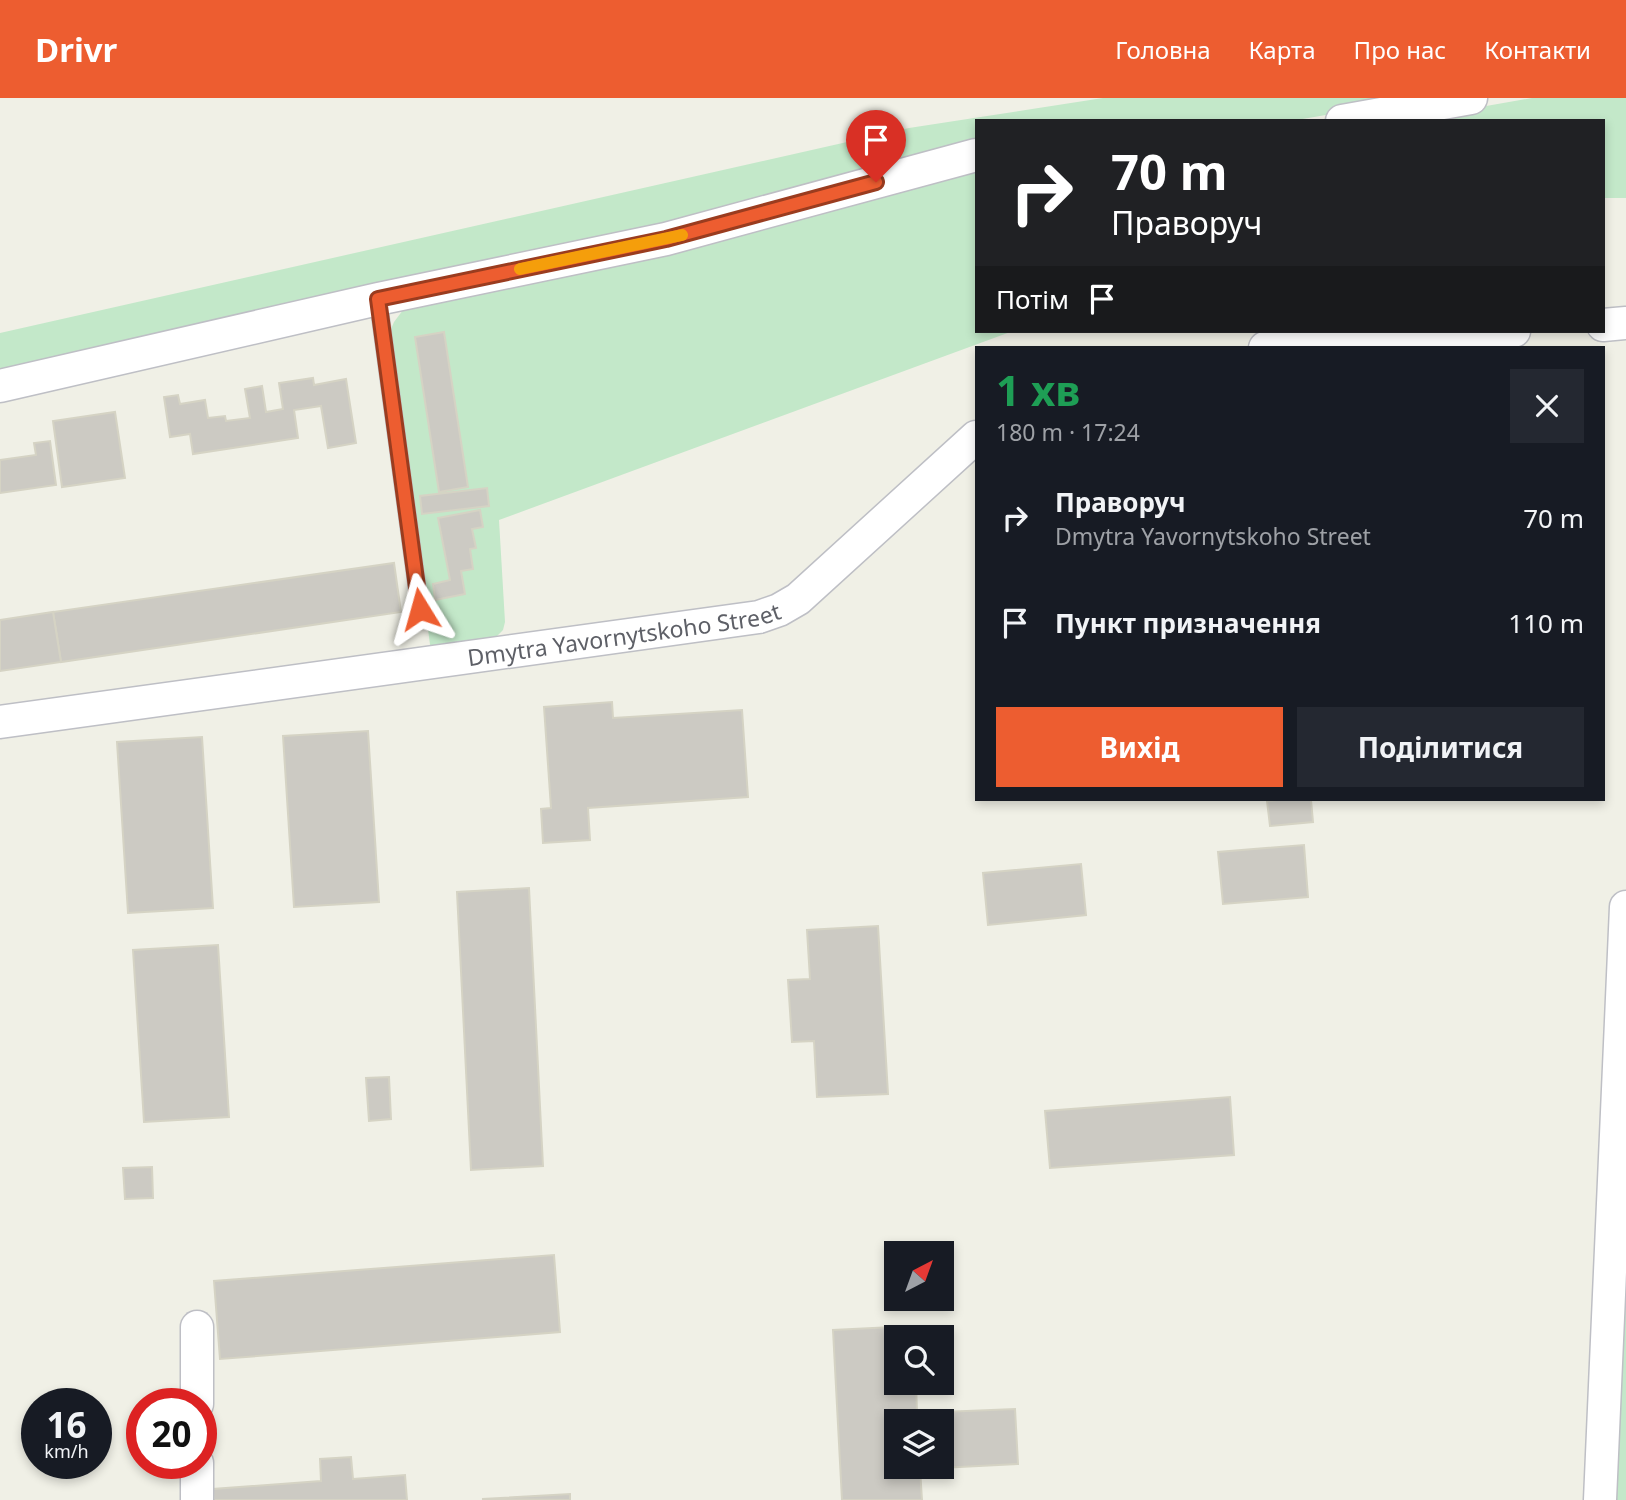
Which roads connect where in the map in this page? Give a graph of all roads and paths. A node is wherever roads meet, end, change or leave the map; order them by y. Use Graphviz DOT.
graph roads {
  1 [pos="1471,98"];
  2 [pos="1353,119"];
  3 [pos="975,155"];
  4 [pos="378,299"];
  5 [pos="1626,323"];
  6 [pos="1605,324"];
  7 [pos="1485,333"];
  8 [pos="1294,346"];
  9 [pos="0,386"];
  10 [pos="975,438"];
  11 [pos="420,609"];
  12 [pos="0,722"];
  13 [pos="1626,907"];
  14 [pos="198,1327"];
  15 [pos="197,1388"];
  16 [pos="197,1479"];
  17 [pos="197,1500"];
  18 [pos="1600,1500"];
  1 -- 2 [label="street"];
  3 -- 4 [label="street"];
  4 -- 9 [label="street"];
  4 -- 11 [label="lane"];
  5 -- 6 [label="street"];
  7 -- 8 [label="street"];
  10 -- 12 [label="street, Dmytra Yavornytskoho Street"];
  13 -- 18 [label="street"];
  14 -- 15 [label="street"];
  16 -- 17 [label="street"];
}
